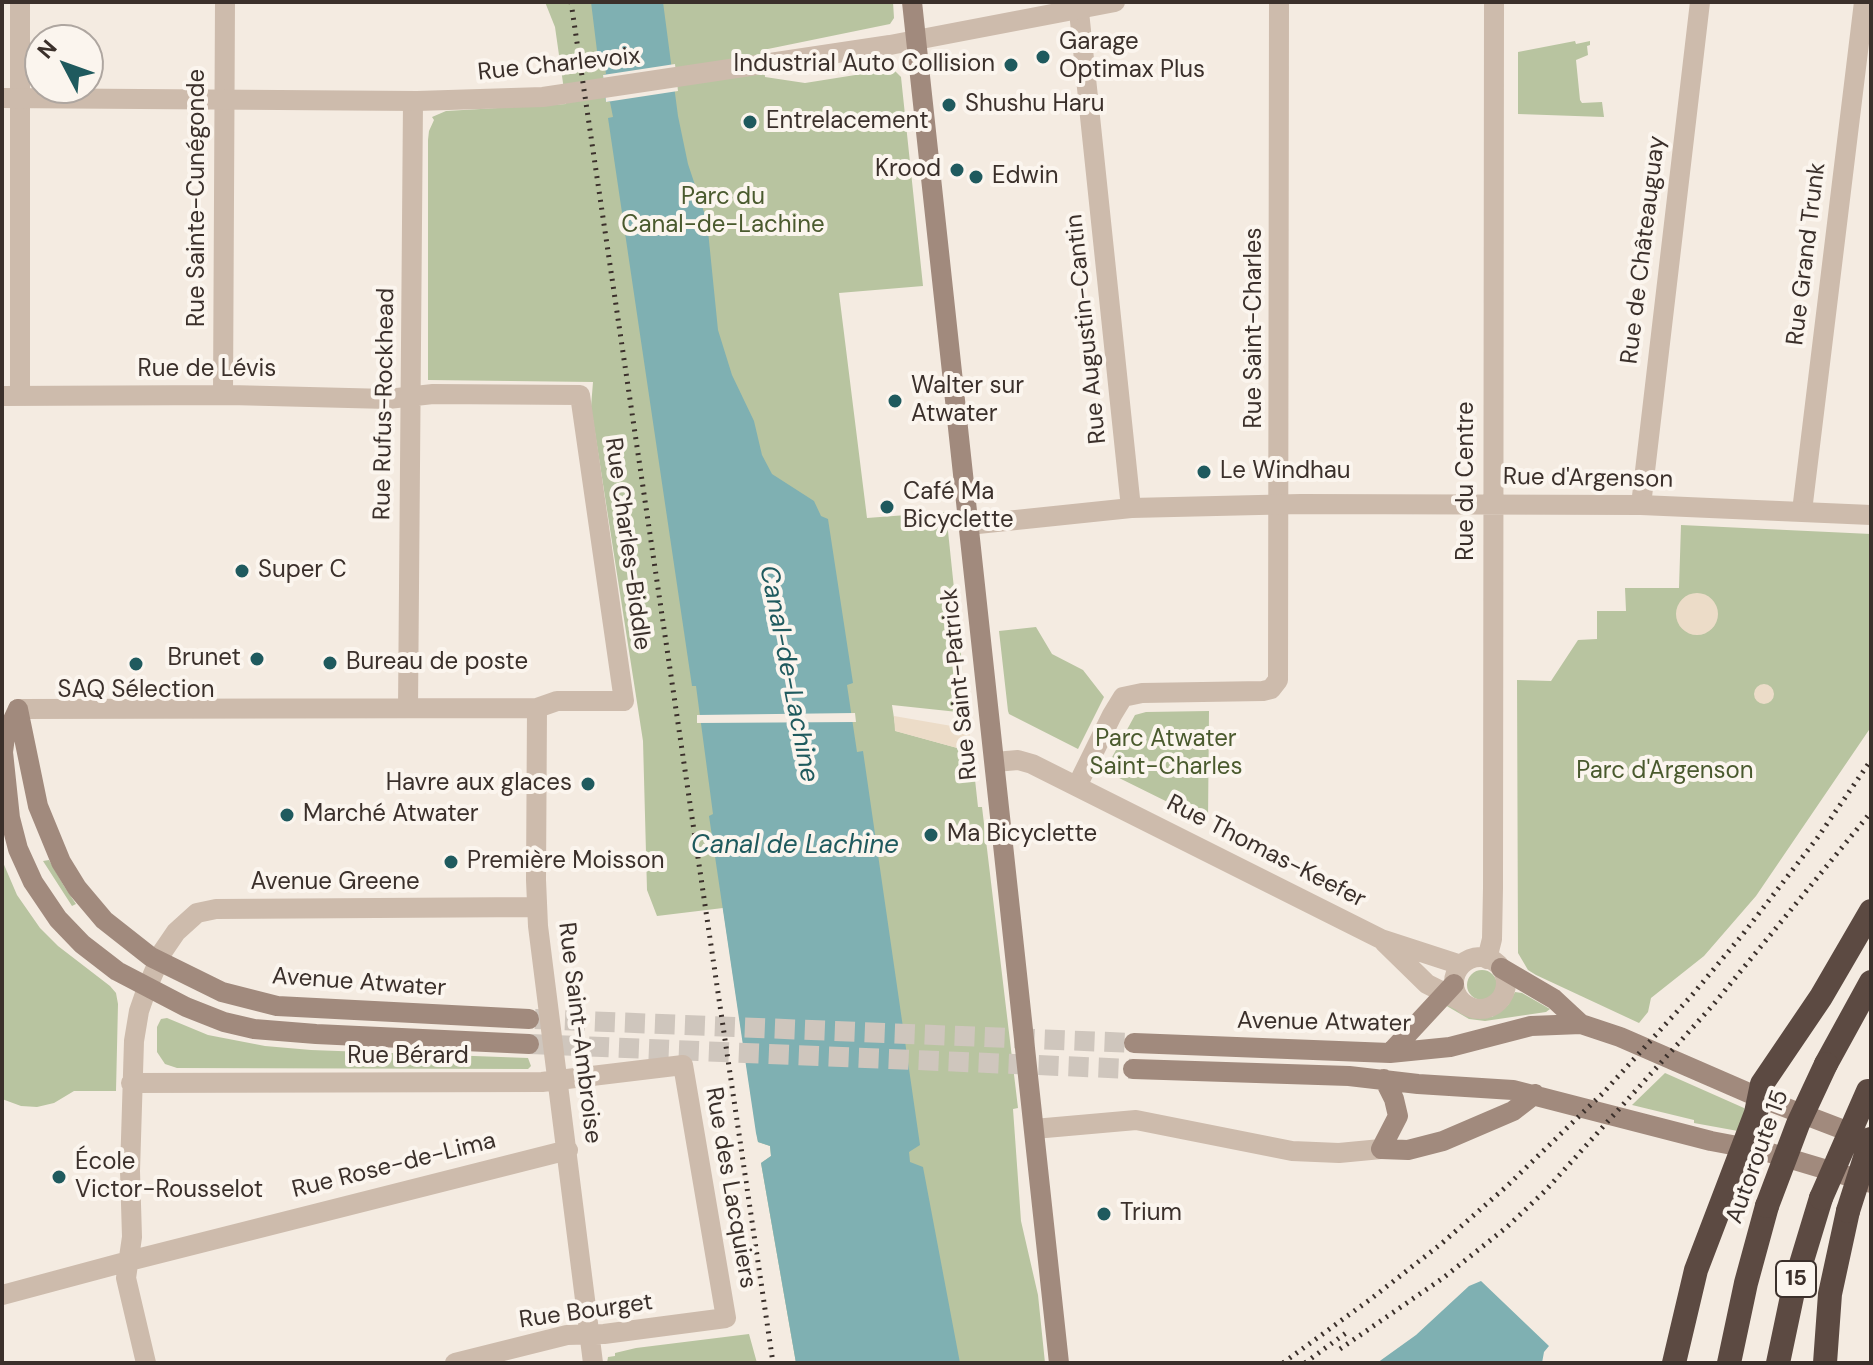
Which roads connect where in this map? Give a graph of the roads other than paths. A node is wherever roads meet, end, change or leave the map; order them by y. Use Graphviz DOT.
graph roads {
  1 [pos="20,2"];
  2 [pos="225,2"];
  3 [pos="912,2"];
  4 [pos="1115,2"];
  5 [pos="1279,2"];
  6 [pos="1494,2"];
  7 [pos="1700,2"];
  8 [pos="1864,2"];
  9 [pos="1078,6"];
  10 [pos="916,39"];
  11 [pos="11,98"];
  12 [pos="224,99"];
  13 [pos="413,101"];
  14 [pos="223,395"];
  15 [pos="580,395"];
  16 [pos="11,396"];
  17 [pos="411,396"];
  18 [pos="1493,503"];
  19 [pos="1279,505"];
  20 [pos="1641,505"];
  21 [pos="1131,508"];
  22 [pos="1802,511"];
  23 [pos="1871,515"];
  24 [pos="968,525"];
  25 [pos="7,708"];
  26 [pos="408,708"];
  27 [pos="537,708"];
  28 [pos="3,757"];
  29 [pos="995,762"];
  30 [pos="1077,786"];
  31 [pos="537,907"];
  32 [pos="1871,911"];
  33 [pos="1381,939"];
  34 [pos="159,961"];
  35 [pos="1494,964"];
  36 [pos="1871,982"];
  37 [pos="1450,986"];
  38 [pos="147,988"];
  39 [pos="529,1019"];
  40 [pos="1581,1024"];
  41 [pos="1134,1043"];
  42 [pos="529,1044"];
  43 [pos="1390,1053"];
  44 [pos="683,1065"];
  45 [pos="1133,1069"];
  46 [pos="1384,1079"];
  47 [pos="558,1080"];
  48 [pos="131,1083"];
  49 [pos="1870,1089"];
  50 [pos="1535,1094"];
  51 [pos="1758,1097"];
  52 [pos="1034,1129"];
  53 [pos="1871,1140"];
  54 [pos="1742,1147"];
  55 [pos="1381,1149"];
  56 [pos="568,1150"];
  57 [pos="1871,1183"];
  58 [pos="129,1261"];
  59 [pos="2,1295"];
  60 [pos="726,1318"];
  61 [pos="589,1335"];
  62 [pos="1059,1362"];
  63 [pos="146,1363"];
  64 [pos="455,1363"];
  65 [pos="593,1363"];
  66 [pos="1674,1363"];
  67 [pos="1729,1363"];
  68 [pos="1778,1363"];
  69 [pos="1825,1363"];
  1 -- 11 [label="street"];
  2 -- 12 [label="street, Rue Sainte-Cunégonde"];
  3 -- 10 [label="main road, Rue Saint-Patrick"];
  4 -- 9 [label="street, Rue Charlevoix"];
  5 -- 19 [label="street, Rue Saint-Charles"];
  6 -- 18 [label="street, Rue du Centre"];
  7 -- 20 [label="street, Rue de Châteauguay"];
  8 -- 22 [label="street, Rue Grand Trunk"];
  9 -- 10 [label="street, Rue Charlevoix"];
  9 -- 21 [label="street, Rue Augustin-Cantin"];
  10 -- 13 [label="street, Rue Charlevoix"];
  10 -- 24 [label="main road, Rue Saint-Patrick"];
  11 -- 12 [label="street, Rue Charlevoix"];
  11 -- 16 [label="street"];
  12 -- 13 [label="street, Rue Charlevoix"];
  12 -- 14 [label="street, Rue Sainte-Cunégonde"];
  13 -- 17 [label="street, Rue Rufus-Rockhead"];
  14 -- 16 [label="street, Rue de Lévis"];
  14 -- 17 [label="street, Rue de Lévis"];
  15 -- 17 [label="street, Rue de Lévis"];
  15 -- 27 [label="street, Rue Charles-Biddle"];
  17 -- 26 [label="street, Rue Rufus-Rockhead"];
  18 -- 19 [label="street, Rue d'Argenson"];
  18 -- 20 [label="street, Rue d'Argenson"];
  18 -- 35 [label="street, Rue du Centre"];
  19 -- 21 [label="street, Rue d'Argenson"];
  19 -- 30 [label="street, Rue Saint-Charles"];
  20 -- 22 [label="street, Rue d'Argenson"];
  21 -- 24 [label="street, Rue d'Argenson"];
  22 -- 23 [label="street, Rue d'Argenson"];
  24 -- 29 [label="main road, Rue Saint-Patrick"];
  25 -- 26 [label="street"];
  25 -- 28 [label="main road"];
  25 -- 34 [label="main road, Avenue Atwater"];
  26 -- 27 [label="street"];
  27 -- 31 [label="street, Rue Saint-Ambroise"];
  28 -- 38 [label="main road"];
  29 -- 30 [label="street, Rue Thomas-Keefer"];
  29 -- 52 [label="main road, Rue Saint-Patrick"];
  30 -- 33 [label="street, Rue Thomas-Keefer"];
  31 -- 34 [label="street, Avenue Greene"];
  31 -- 47 [label="street, Rue Saint-Ambroise"];
  32 -- 51 [label="highway"];
  33 -- 37 [label="street, Rue Thomas-Keefer"];
  33 -- 37 [label="street, Rue Thomas-Keefer"];
  34 -- 38 [label="street, Avenue Greene"];
  34 -- 39 [label="main road, Avenue Atwater"];
  35 -- 37 [label="street"];
  35 -- 37 [label="street"];
  35 -- 40 [label="main road"];
  36 -- 67 [label="highway, Autoroute 15 / 15, bridge"];
  37 -- 43 [label="main road"];
  38 -- 42 [label="main road"];
  38 -- 48 [label="street, Avenue Greene"];
  40 -- 43 [label="main road, Avenue Atwater"];
  40 -- 51 [label="main road, Avenue Atwater"];
  41 -- 43 [label="main road, Avenue Atwater"];
  44 -- 47 [label="street, Rue Bérard"];
  44 -- 60 [label="street, Rue des Lacquiers"];
  45 -- 46 [label="main road"];
  46 -- 50 [label="main road"];
  46 -- 55 [label="main road"];
  47 -- 48 [label="street, Rue Bérard"];
  47 -- 56 [label="street, Rue Saint-Ambroise"];
  48 -- 58 [label="street, Avenue Greene"];
  49 -- 68 [label="highway, 15, bridge"];
  50 -- 54 [label="main road"];
  50 -- 55 [label="main road"];
  51 -- 53 [label="main road, Avenue Atwater"];
  51 -- 54 [label="highway"];
  52 -- 55 [label="street"];
  52 -- 62 [label="main road, Rue Saint-Patrick"];
  53 -- 69 [label="highway, bridge"];
  54 -- 57 [label="main road"];
  54 -- 66 [label="highway"];
  56 -- 58 [label="street, Rue Rose-de-Lima"];
  56 -- 61 [label="street, Rue Saint-Ambroise"];
  58 -- 59 [label="street, Rue Rose-de-Lima"];
  58 -- 63 [label="street, Avenue Greene"];
  60 -- 61 [label="street, Rue Bourget"];
  61 -- 64 [label="street, Rue Bourget"];
  61 -- 65 [label="street, Rue Saint-Ambroise"];
}
